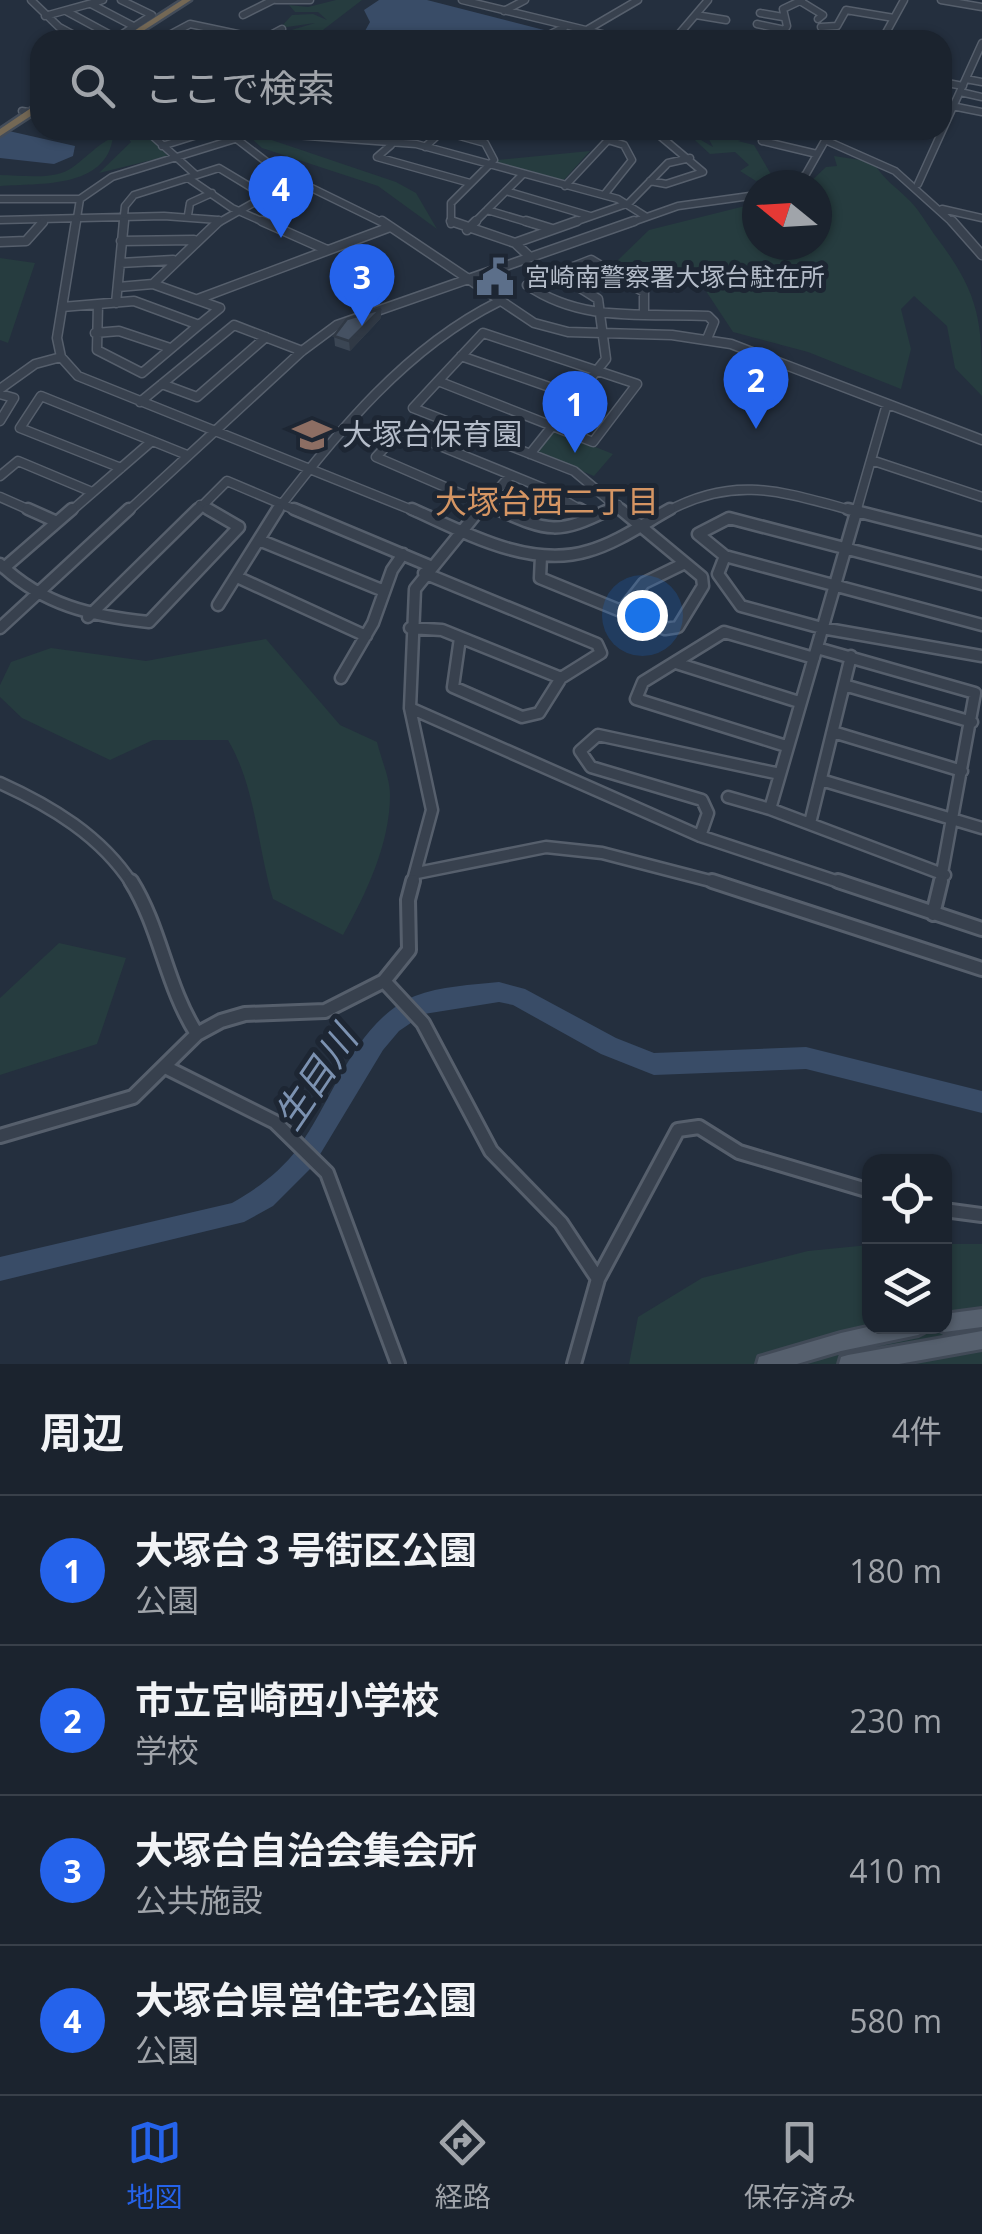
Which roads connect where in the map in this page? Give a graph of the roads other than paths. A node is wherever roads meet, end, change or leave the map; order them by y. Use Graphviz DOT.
graph roads {
  1 [pos="31,0"];
  2 [pos="104,0"];
  3 [pos="121,0"];
  4 [pos="187,0"];
  5 [pos="196,0"];
  6 [pos="274,0"];
  7 [pos="310,0"];
  8 [pos="462,0"];
  9 [pos="525,0"];
  10 [pos="638,0"];
  11 [pos="708,0"];
  12 [pos="791,0"];
  13 [pos="904,0"];
  14 [pos="941,0"];
  15 [pos="800,1"];
  16 [pos="91,4"];
  17 [pos="768,6"];
  18 [pos="982,7"];
  19 [pos="66,11"];
  20 [pos="504,11"];
  21 [pos="783,12"];
  22 [pos="760,13"];
  23 [pos="814,13"];
  24 [pos="696,14"];
  25 [pos="243,15"];
  26 [pos="45,16"];
  27 [pos="894,18"];
  28 [pos="726,20"];
  29 [pos="757,24"];
  30 [pos="566,26"];
  31 [pos="135,27"];
  32 [pos="821,27"];
  33 [pos="66,30"];
  34 [pos="101,30"];
  35 [pos="130,30"];
  36 [pos="140,30"];
  37 [pos="149,30"];
  38 [pos="179,30"];
  39 [pos="223,30"];
  40 [pos="558,30"];
  41 [pos="581,30"];
  42 [pos="587,30"];
  43 [pos="682,30"];
  44 [pos="786,30"];
  45 [pos="887,30"];
  46 [pos="982,44"];
  47 [pos="982,74"];
  48 [pos="952,82"];
  49 [pos="964,82"];
  50 [pos="982,82"];
  51 [pos="982,97"];
  52 [pos="952,106"];
  53 [pos="955,107"];
  54 [pos="982,112"];
  55 [pos="952,113"];
  56 [pos="24,115"];
  57 [pos="0,130"];
  58 [pos="156,140"];
  59 [pos="182,140"];
  60 [pos="232,140"];
  61 [pos="236,140"];
  62 [pos="333,140"];
  63 [pos="431,140"];
  64 [pos="474,140"];
  65 [pos="667,140"];
  66 [pos="763,140"];
  67 [pos="826,140"];
  68 [pos="939,140"];
  69 [pos="391,144"];
  70 [pos="162,146"];
  71 [pos="424,146"];
  72 [pos="818,154"];
  73 [pos="174,158"];
  74 [pos="690,158"];
  75 [pos="489,165"];
  76 [pos="808,170"];
  77 [pos="523,174"];
  78 [pos="192,176"];
  79 [pos="294,180"];
  80 [pos="650,181"];
  81 [pos="470,183"];
  82 [pos="918,184"];
  83 [pos="565,186"];
  84 [pos="506,191"];
  85 [pos="212,194"];
  86 [pos="262,194"];
  87 [pos="604,195"];
  88 [pos="742,196"];
  89 [pos="0,198"];
  90 [pos="80,199"];
  91 [pos="629,203"];
  92 [pos="232,208"];
  93 [pos="941,209"];
  94 [pos="487,210"];
  95 [pos="188,215"];
  96 [pos="590,216"];
  97 [pos="646,216"];
  98 [pos="124,218"];
  99 [pos="982,218"];
  100 [pos="0,220"];
  101 [pos="218,220"];
  102 [pos="43,222"];
  103 [pos="74,222"];
  104 [pos="390,228"];
  105 [pos="552,229"];
  106 [pos="468,230"];
  107 [pos="122,240"];
  108 [pos="194,240"];
  109 [pos="0,242"];
  110 [pos="515,243"];
  111 [pos="328,250"];
  112 [pos="982,255"];
  113 [pos="530,256"];
  114 [pos="173,260"];
  115 [pos="120,264"];
  116 [pos="555,272"];
  117 [pos="465,279"];
  118 [pos="153,284"];
  119 [pos="118,286"];
  120 [pos="198,300"];
  121 [pos="498,302"];
  122 [pos="116,303"];
  123 [pos="98,304"];
  124 [pos="62,307"];
  125 [pos="644,312"];
  126 [pos="600,314"];
  127 [pos="199,325"];
  128 [pos="95,332"];
  129 [pos="604,334"];
  130 [pos="266,338"];
  131 [pos="708,339"];
  132 [pos="170,348"];
  133 [pos="302,351"];
  134 [pos="462,356"];
  135 [pos="61,357"];
  136 [pos="598,370"];
  137 [pos="438,381"];
  138 [pos="162,384"];
  139 [pos="0,391"];
  140 [pos="575,396"];
  141 [pos="140,402"];
  142 [pos="887,404"];
  143 [pos="0,421"];
  144 [pos="552,426"];
  145 [pos="216,431"];
  146 [pos="982,440"];
  147 [pos="152,441"];
  148 [pos="530,454"];
  149 [pos="187,455"];
  150 [pos="870,460"];
  151 [pos="121,468"];
  152 [pos="311,468"];
  153 [pos="0,476"];
  154 [pos="510,476"];
  155 [pos="92,492"];
  156 [pos="982,496"];
  157 [pos="0,498"];
  158 [pos="282,504"];
  159 [pos="200,505"];
  160 [pos="618,505"];
  161 [pos="484,506"];
  162 [pos="854,510"];
  163 [pos="591,516"];
  164 [pos="57,522"];
  165 [pos="641,524"];
  166 [pos="461,529"];
  167 [pos="259,540"];
  168 [pos="982,543"];
  169 [pos="845,548"];
  170 [pos="403,554"];
  171 [pos="540,556"];
  172 [pos="725,556"];
  173 [pos="685,563"];
  174 [pos="2,566"];
  175 [pos="427,569"];
  176 [pos="237,576"];
  177 [pos="982,584"];
  178 [pos="834,585"];
  179 [pos="384,592"];
  180 [pos="37,594"];
  181 [pos="218,606"];
  182 [pos="622,610"];
  183 [pos="88,617"];
  184 [pos="982,624"];
  185 [pos="0,628"];
  186 [pos="410,628"];
  187 [pos="822,628"];
  188 [pos="366,636"];
  189 [pos="460,638"];
  190 [pos="816,653"];
  191 [pos="851,656"];
  192 [pos="982,656"];
  193 [pos="676,663"];
  194 [pos="342,678"];
  195 [pos="561,678"];
  196 [pos="844,686"];
  197 [pos="799,702"];
  198 [pos="410,708"];
  199 [pos="972,722"];
  200 [pos="833,732"];
  201 [pos="786,746"];
  202 [pos="962,771"];
  203 [pos="780,774"];
  204 [pos="821,780"];
  205 [pos="0,783"];
  206 [pos="728,798"];
  207 [pos="770,809"];
  208 [pos="956,820"];
  209 [pos="810,823"];
  210 [pos="982,828"];
  211 [pos="700,836"];
  212 [pos="417,873"];
  213 [pos="945,875"];
  214 [pos="933,914"];
  215 [pos="982,929"];
  216 [pos="982,969"];
  217 [pos="384,981"];
  218 [pos="198,1034"];
  219 [pos="166,1068"];
  220 [pos="0,1136"];
  221 [pos="862,1189"];
  222 [pos="952,1211"];
  223 [pos="982,1215"];
  224 [pos="598,1279"];
  225 [pos="982,1318"];
  226 [pos="952,1321"];
  227 [pos="879,1334"];
  228 [pos="982,1340"];
  229 [pos="398,1364"];
  230 [pos="574,1364"];
  231 [pos="766,1364"];
  232 [pos="848,1364"];
  1 -- 26 [label="street"];
  2 -- 16 [label="street"];
  3 -- 31 [label="street"];
  4 -- 36 [label="highway"];
  5 -- 37 [label="highway"];
  6 -- 7 [label="street"];
  6 -- 25 [label="street"];
  8 -- 20 [label="street"];
  9 -- 20 [label="street"];
  10 -- 42 [label="street"];
  11 -- 24 [label="street"];
  12 -- 15 [label="street"];
  13 -- 27 [label="street"];
  14 -- 18 [label="street"];
  15 -- 21 [label="street"];
  15 -- 23 [label="street"];
  16 -- 19 [label="street"];
  16 -- 31 [label="street"];
  17 -- 21 [label="street"];
  19 -- 26 [label="street"];
  19 -- 34 [label="street"];
  20 -- 30 [label="street"];
  21 -- 22 [label="street"];
  21 -- 44 [label="street"];
  24 -- 28 [label="street"];
  24 -- 43 [label="street"];
  26 -- 33 [label="street"];
  27 -- 32 [label="street"];
  27 -- 45 [label="street"];
  29 -- 44 [label="street"];
  30 -- 40 [label="street"];
  30 -- 41 [label="street"];
  31 -- 35 [label="street"];
  38 -- 39 [label="street"];
  46 -- 49 [label="street"];
  47 -- 49 [label="street"];
  48 -- 49 [label="street"];
  49 -- 50 [label="street"];
  49 -- 51 [label="street"];
  49 -- 53 [label="street"];
  52 -- 53 [label="street"];
  53 -- 54 [label="street"];
  53 -- 55 [label="street"];
  56 -- 57 [label="highway"];
  58 -- 70 [label="street"];
  59 -- 70 [label="street"];
  60 -- 73 [label="street"];
  61 -- 79 [label="street"];
  62 -- 69 [label="street"];
  63 -- 71 [label="street"];
  64 -- 75 [label="street"];
  65 -- 74 [label="street"];
  66 -- 72 [label="street"];
  67 -- 72 [label="street"];
  67 -- 82 [label="street"];
  68 -- 82 [label="street"];
  69 -- 71 [label="street"];
  69 -- 81 [label="street"];
  70 -- 73 [label="street"];
  71 -- 75 [label="street"];
  72 -- 76 [label="street"];
  73 -- 78 [label="street"];
  73 -- 90 [label="street"];
  74 -- 80 [label="street"];
  74 -- 80 [label="street"];
  75 -- 77 [label="street"];
  75 -- 81 [label="street"];
  77 -- 83 [label="street"];
  77 -- 84 [label="street"];
  78 -- 85 [label="street"];
  78 -- 86 [label="street"];
  78 -- 98 [label="street"];
  79 -- 86 [label="street"];
  79 -- 104 [label="street"];
  80 -- 91 [label="street"];
  81 -- 106 [label="street"];
  82 -- 93 [label="street"];
  83 -- 87 [label="street"];
  83 -- 87 [label="street"];
  84 -- 94 [label="street"];
  84 -- 96 [label="street"];
  85 -- 92 [label="street"];
  85 -- 95 [label="street"];
  86 -- 92 [label="street"];
  87 -- 91 [label="street"];
  88 -- 97 [label="street"];
  89 -- 90 [label="street"];
  90 -- 103 [label="street"];
  91 -- 96 [label="street"];
  91 -- 97 [label="street"];
  92 -- 101 [label="street"];
  92 -- 111 [label="street"];
  93 -- 99 [label="street"];
  93 -- 112 [label="street"];
  94 -- 105 [label="street"];
  94 -- 106 [label="street"];
  95 -- 98 [label="street"];
  95 -- 101 [label="street"];
  96 -- 105 [label="street"];
  97 -- 113 [label="street"];
  98 -- 103 [label="street"];
  98 -- 107 [label="street"];
  100 -- 102 [label="street"];
  101 -- 108 [label="street"];
  102 -- 103 [label="street"];
  102 -- 109 [label="street"];
  103 -- 124 [label="street"];
  104 -- 111 [label="street"];
  104 -- 117 [label="street"];
  105 -- 110 [label="street"];
  106 -- 110 [label="street"];
  107 -- 108 [label="street"];
  107 -- 115 [label="street"];
  108 -- 114 [label="street"];
  110 -- 113 [label="street"];
  111 -- 120 [label="street"];
  113 -- 117 [label="street"];
  114 -- 115 [label="street"];
  114 -- 118 [label="street"];
  115 -- 119 [label="street"];
  116 -- 125 [label="street"];
  116 -- 126 [label="street"];
  116 -- 126 [label="street"];
  117 -- 121 [label="street"];
  117 -- 133 [label="street"];
  118 -- 119 [label="street"];
  118 -- 120 [label="street"];
  119 -- 122 [label="street"];
  120 -- 127 [label="street"];
  121 -- 129 [label="street"];
  121 -- 152 [label="street"];
  122 -- 123 [label="street"];
  122 -- 127 [label="street"];
  123 -- 124 [label="street"];
  123 -- 128 [label="street"];
  124 -- 135 [label="street"];
  125 -- 126 [label="street"];
  125 -- 131 [label="street"];
  126 -- 129 [label="street"];
  127 -- 132 [label="street"];
  128 -- 132 [label="street"];
  128 -- 132 [label="street"];
  129 -- 131 [label="street"];
  129 -- 136 [label="street"];
  130 -- 133 [label="street"];
  130 -- 138 [label="street"];
  130 -- 138 [label="street"];
  131 -- 142 [label="street"];
  133 -- 145 [label="street"];
  134 -- 136 [label="street"];
  134 -- 137 [label="street"];
  134 -- 140 [label="street"];
  135 -- 139 [label="street"];
  135 -- 141 [label="street"];
  136 -- 140 [label="street"];
  136 -- 144 [label="street"];
  137 -- 144 [label="street"];
  137 -- 148 [label="street"];
  138 -- 141 [label="street"];
  139 -- 143 [label="street"];
  140 -- 144 [label="street"];
  141 -- 145 [label="street"];
  142 -- 146 [label="street"];
  142 -- 150 [label="street"];
  144 -- 148 [label="street"];
  145 -- 149 [label="street"];
  145 -- 152 [label="street"];
  147 -- 149 [label="street"];
  147 -- 151 [label="street"];
  147 -- 151 [label="street"];
  148 -- 160 [label="street"];
  149 -- 180 [label="street"];
  150 -- 156 [label="street"];
  150 -- 162 [label="street"];
  151 -- 155 [label="street"];
  152 -- 158 [label="street"];
  152 -- 166 [label="street"];
  153 -- 155 [label="street"];
  154 -- 161 [label="street"];
  154 -- 161 [label="street"];
  154 -- 163 [label="street"];
  155 -- 164 [label="street"];
  157 -- 164 [label="street"];
  158 -- 159 [label="street"];
  158 -- 167 [label="street"];
  158 -- 170 [label="street"];
  159 -- 183 [label="street"];
  159 -- 183 [label="street"];
  160 -- 163 [label="street"];
  160 -- 165 [label="street"];
  161 -- 163 [label="street"];
  161 -- 166 [label="street"];
  162 -- 165 [label="street"];
  162 -- 168 [label="street"];
  162 -- 169 [label="street"];
  164 -- 174 [label="street"];
  165 -- 171 [label="street"];
  165 -- 173 [label="street"];
  166 -- 171 [label="street"];
  166 -- 175 [label="street"];
  167 -- 176 [label="street"];
  167 -- 179 [label="street"];
  169 -- 172 [label="street"];
  169 -- 177 [label="street"];
  169 -- 178 [label="street"];
  170 -- 175 [label="street"];
  170 -- 179 [label="street"];
  171 -- 182 [label="street"];
  172 -- 178 [label="street"];
  172 -- 187 [label="street"];
  173 -- 182 [label="street"];
  173 -- 182 [label="street"];
  174 -- 180 [label="street"];
  175 -- 186 [label="street"];
  175 -- 195 [label="street"];
  176 -- 181 [label="street"];
  176 -- 188 [label="street"];
  178 -- 184 [label="street"];
  178 -- 187 [label="street"];
  179 -- 188 [label="street"];
  180 -- 183 [label="street"];
  180 -- 185 [label="street"];
  186 -- 189 [label="street"];
  186 -- 198 [label="street"];
  187 -- 190 [label="street"];
  187 -- 192 [label="street"];
  188 -- 194 [label="street"];
  189 -- 195 [label="street"];
  189 -- 195 [label="street"];
  190 -- 191 [label="street"];
  190 -- 193 [label="street"];
  190 -- 197 [label="street"];
  191 -- 196 [label="street"];
  191 -- 199 [label="street"];
  193 -- 197 [label="street"];
  193 -- 201 [label="street"];
  196 -- 199 [label="street"];
  196 -- 200 [label="street"];
  197 -- 201 [label="street"];
  198 -- 211 [label="street"];
  198 -- 212 [label="street"];
  199 -- 202 [label="street"];
  200 -- 202 [label="street"];
  200 -- 204 [label="street"];
  201 -- 203 [label="street"];
  202 -- 208 [label="street"];
  203 -- 207 [label="street"];
  203 -- 211 [label="street"];
  204 -- 208 [label="street"];
  204 -- 209 [label="street"];
  205 -- 218 [label="street"];
  206 -- 207 [label="street"];
  207 -- 209 [label="street"];
  208 -- 210 [label="street"];
  208 -- 213 [label="street"];
  209 -- 213 [label="street"];
  211 -- 214 [label="street"];
  212 -- 216 [label="street"];
  212 -- 217 [label="street"];
  213 -- 214 [label="street"];
  214 -- 215 [label="street"];
  217 -- 218 [label="street"];
  217 -- 224 [label="street"];
  218 -- 219 [label="street"];
  219 -- 220 [label="street"];
  219 -- 229 [label="street"];
  221 -- 224 [label="street"];
  222 -- 223 [label="street"];
  224 -- 230 [label="street"];
  225 -- 226 [label="main road"];
  227 -- 231 [label="main road"];
  228 -- 232 [label="main road"];
}
